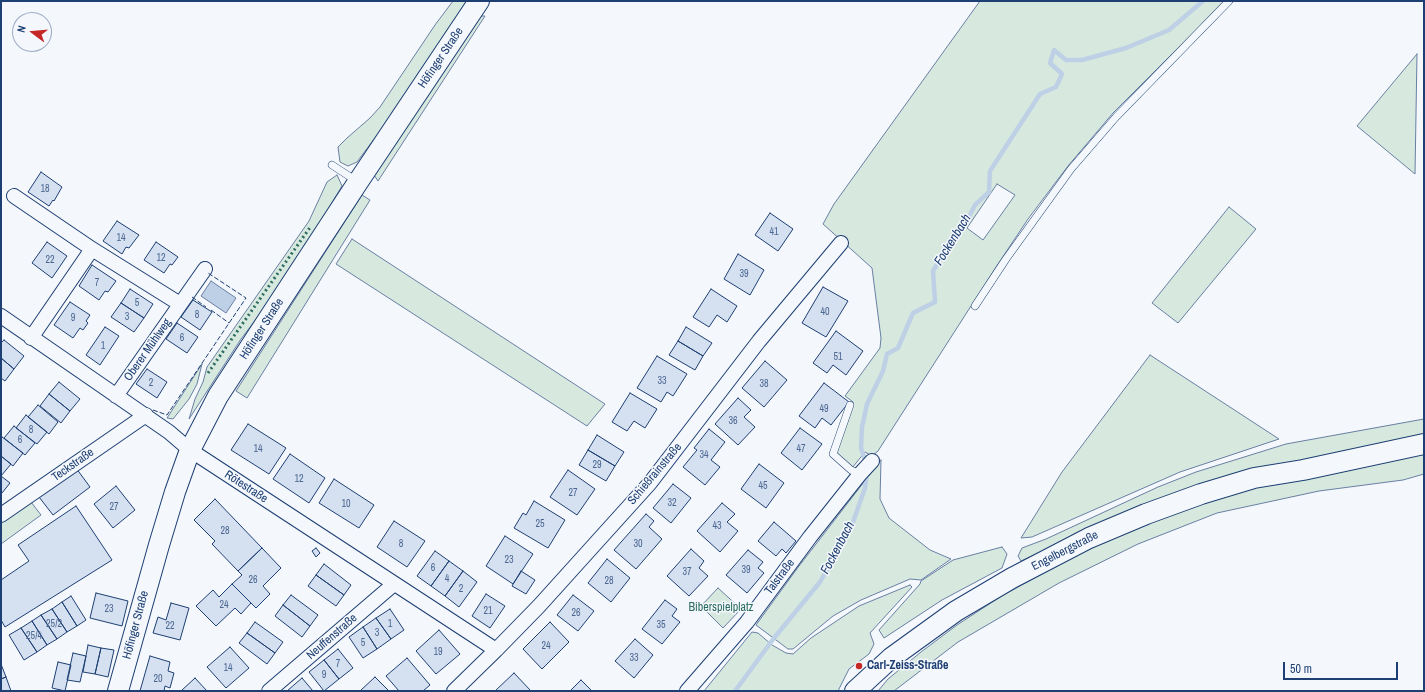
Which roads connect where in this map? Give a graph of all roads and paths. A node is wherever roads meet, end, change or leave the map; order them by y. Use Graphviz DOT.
graph roads {
  1 [pos="479,1"];
  2 [pos="1229,1"];
  3 [pos="332,165"];
  4 [pos="358,182"];
  5 [pos="14,196"];
  6 [pos="841,243"];
  7 [pos="92,248"];
  8 [pos="205,269"];
  9 [pos="180,304"];
  10 [pos="975,306"];
  11 [pos="3,320"];
  12 [pos="31,338"];
  13 [pos="116,396"];
  14 [pos="850,405"];
  15 [pos="146,415"];
  16 [pos="1424,444"];
  17 [pos="190,450"];
  18 [pos="872,461"];
  19 [pos="860,474"];
  20 [pos="1,515"];
  21 [pos="394,584"];
  22 [pos="496,650"];
  23 [pos="118,691"];
  24 [pos="269,691"];
  25 [pos="454,691"];
  26 [pos="687,691"];
  27 [pos="855,691"];
  1 -- 4 [label="street, Höfinger Straße"];
  2 -- 10 [label="lane"];
  3 -- 4 [label="lane"];
  4 -- 17 [label="street, Höfinger Straße"];
  5 -- 7 [label="street"];
  6 -- 22 [label="street, Schießrainstraße"];
  7 -- 9 [label="street"];
  7 -- 12 [label="street"];
  8 -- 9 [label="street, Oberer Mühlweg"];
  9 -- 13 [label="street, Oberer Mühlweg"];
  11 -- 12 [label="street, Rötestraße"];
  12 -- 13 [label="street, Rötestraße"];
  13 -- 15 [label="street, Rötestraße"];
  14 -- 19 [label="lane"];
  15 -- 17 [label="street, Rötestraße"];
  15 -- 20 [label="street, Teckstraße"];
  16 -- 27 [label="street, Engelbergstraße"];
  17 -- 21 [label="street, Rötestraße"];
  17 -- 23 [label="street, Höfinger Straße"];
  18 -- 19 [label="street, Talstraße"];
  19 -- 26 [label="street, Talstraße"];
  21 -- 22 [label="street, Rötestraße"];
  21 -- 24 [label="street, Neuffenstraße"];
  22 -- 25 [label="street, Schießrainstraße"];
}
